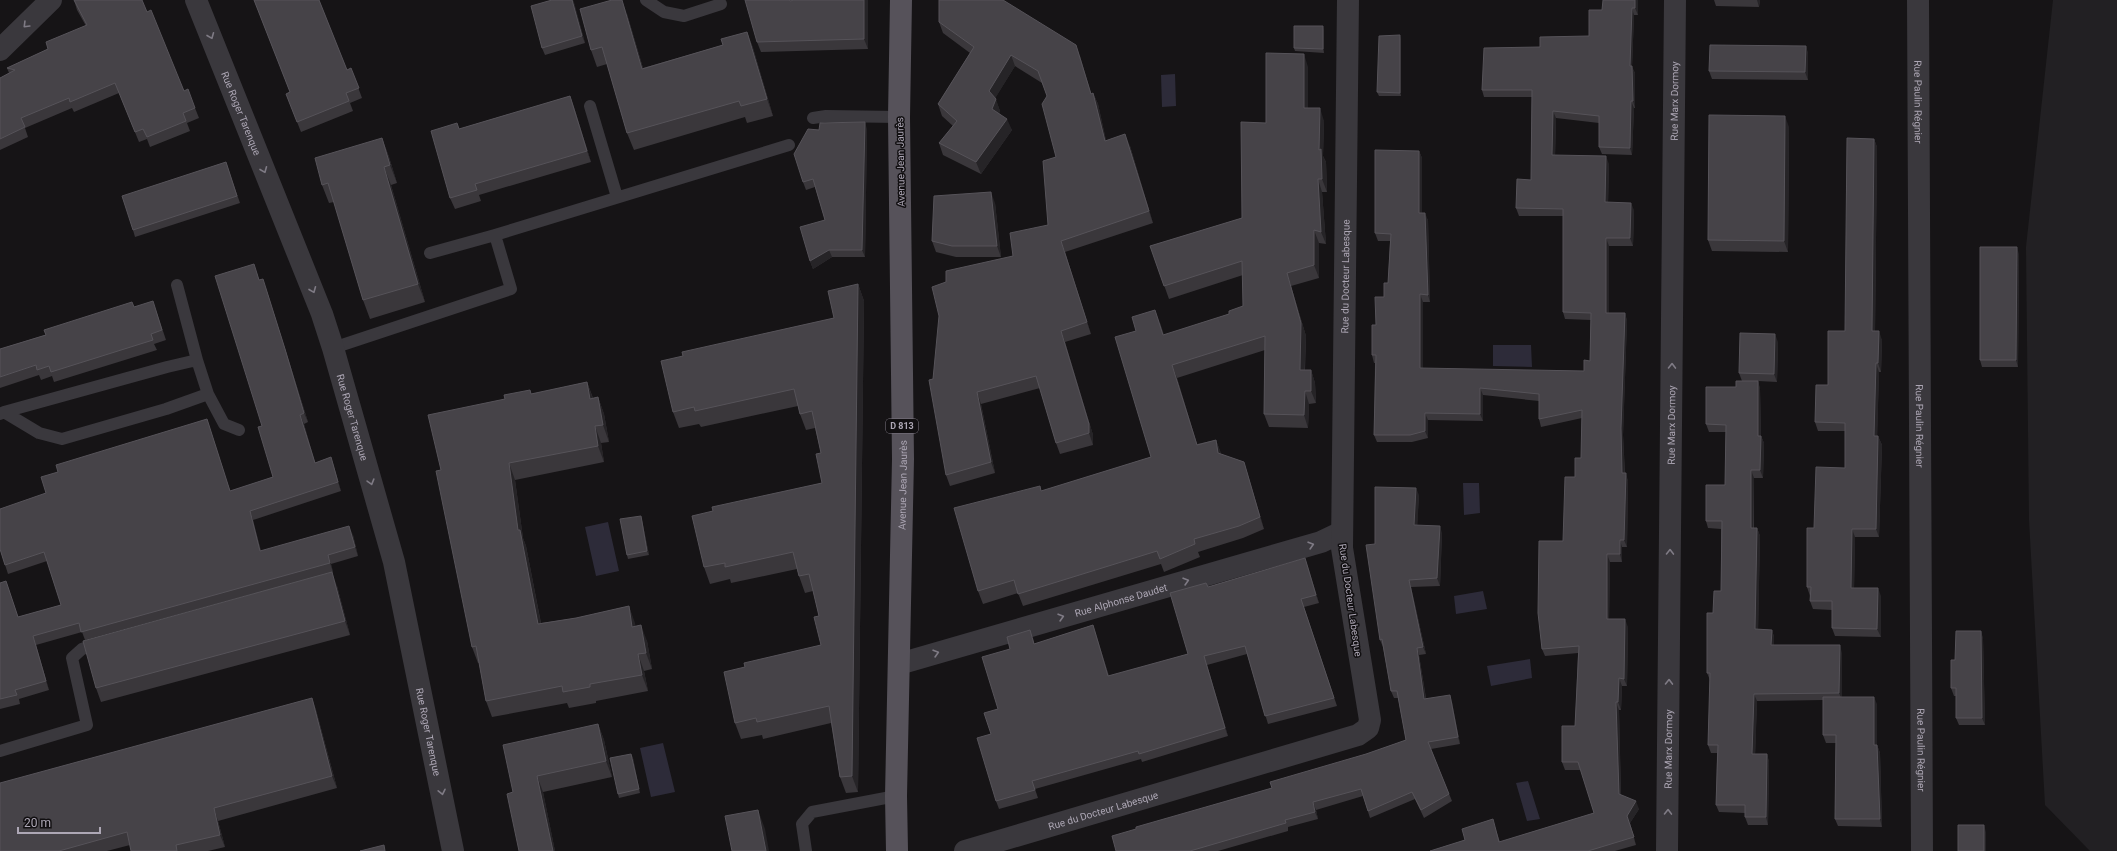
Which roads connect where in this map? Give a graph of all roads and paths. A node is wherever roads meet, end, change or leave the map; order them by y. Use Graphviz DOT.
graph roads {
  1 [pos="50,0"];
  2 [pos="196,0"];
  3 [pos="646,0"];
  4 [pos="901,0"];
  5 [pos="1348,0"];
  6 [pos="1675,0"];
  7 [pos="1918,0"];
  8 [pos="722,4"];
  9 [pos="0,50"];
  10 [pos="590,106"];
  11 [pos="899,117"];
  12 [pos="813,118"];
  13 [pos="788,146"];
  14 [pos="617,197"];
  15 [pos="496,235"];
  16 [pos="430,253"];
  17 [pos="177,285"];
  18 [pos="333,348"];
  19 [pos="197,360"];
  20 [pos="208,394"];
  21 [pos="2,413"];
  22 [pos="239,430"];
  23 [pos="1342,532"];
  24 [pos="114,639"];
  25 [pos="899,664"];
  26 [pos="0,751"];
  27 [pos="896,796"];
  28 [pos="453,851"];
  29 [pos="806,851"];
  30 [pos="897,851"];
  31 [pos="965,851"];
  32 [pos="1667,851"];
  33 [pos="1922,851"];
  1 -- 9 [label="street, one-way"];
  2 -- 18 [label="street, Rue Roger Tarenque, one-way"];
  3 -- 8 [label="lane"];
  4 -- 11 [label="main road, Avenue Jean Jaurès / D 813"];
  5 -- 23 [label="street, Rue du Docteur Labesque"];
  32 -- 6 [label="street, Rue Marx Dormoy, one-way"];
  7 -- 33 [label="street, Rue Paulin Régnier"];
  10 -- 14 [label="lane"];
  11 -- 12 [label="lane"];
  11 -- 25 [label="main road, Avenue Jean Jaurès / D 813"];
  13 -- 14 [label="lane"];
  14 -- 15 [label="lane"];
  15 -- 16 [label="lane"];
  15 -- 18 [label="lane"];
  17 -- 19 [label="lane"];
  18 -- 28 [label="street, Rue Roger Tarenque, one-way"];
  19 -- 20 [label="lane"];
  19 -- 21 [label="lane"];
  20 -- 21 [label="lane"];
  20 -- 22 [label="lane"];
  25 -- 23 [label="street, Rue Alphonse Daudet, one-way"];
  23 -- 31 [label="street, Rue du Docteur Labesque"];
  24 -- 26 [label="lane"];
  25 -- 27 [label="main road, Avenue Jean Jaurès / D 813"];
  27 -- 29 [label="lane"];
  27 -- 30 [label="main road, Avenue Jean Jaurès / D 813"];
}
